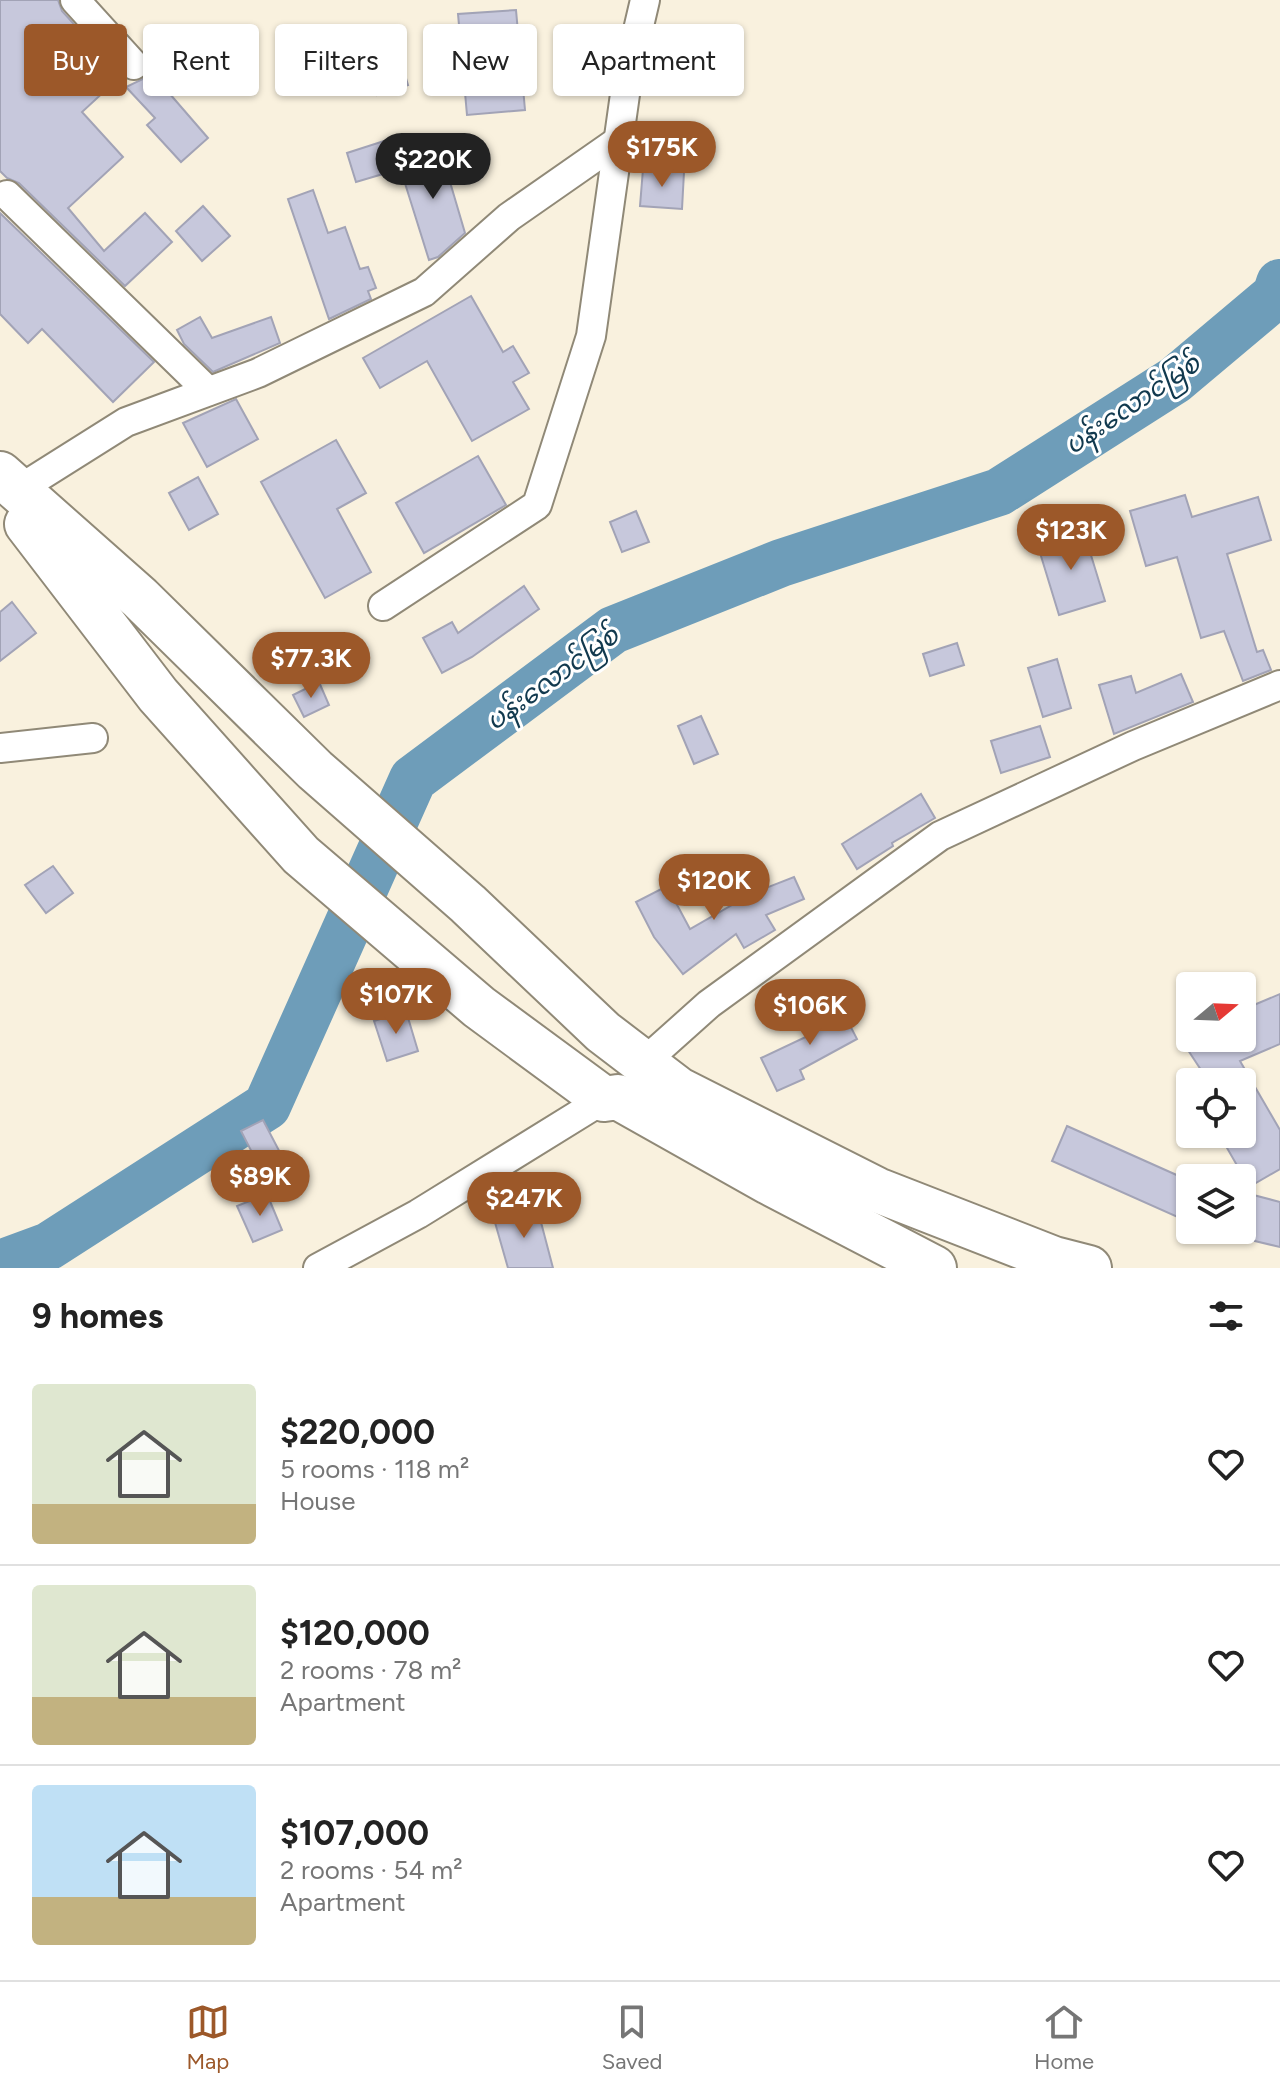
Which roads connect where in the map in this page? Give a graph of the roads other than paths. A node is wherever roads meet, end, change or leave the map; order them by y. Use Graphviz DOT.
graph roads {
  1 [pos="75,0"];
  2 [pos="645,0"];
  3 [pos="134,65"];
  4 [pos="618,141"];
  5 [pos="7,195"];
  6 [pos="208,391"];
  7 [pos="6,484"];
  8 [pos="383,606"];
  9 [pos="1280,685"];
  10 [pos="93,738"];
  11 [pos="0,748"];
  12 [pos="643,1063"];
  13 [pos="604,1099"];
  14 [pos="318,1268"];
  15 [pos="934,1268"];
  16 [pos="1089,1268"];
  1 -- 3 [label="street"];
  2 -- 4 [label="street"];
  4 -- 6 [label="street"];
  4 -- 8 [label="street"];
  5 -- 6 [label="street"];
  6 -- 7 [label="street"];
  7 -- 12 [label="highway"];
  7 -- 13 [label="highway"];
  9 -- 12 [label="street"];
  10 -- 11 [label="street"];
  12 -- 16 [label="highway"];
  13 -- 14 [label="street"];
  13 -- 15 [label="highway"];
}
